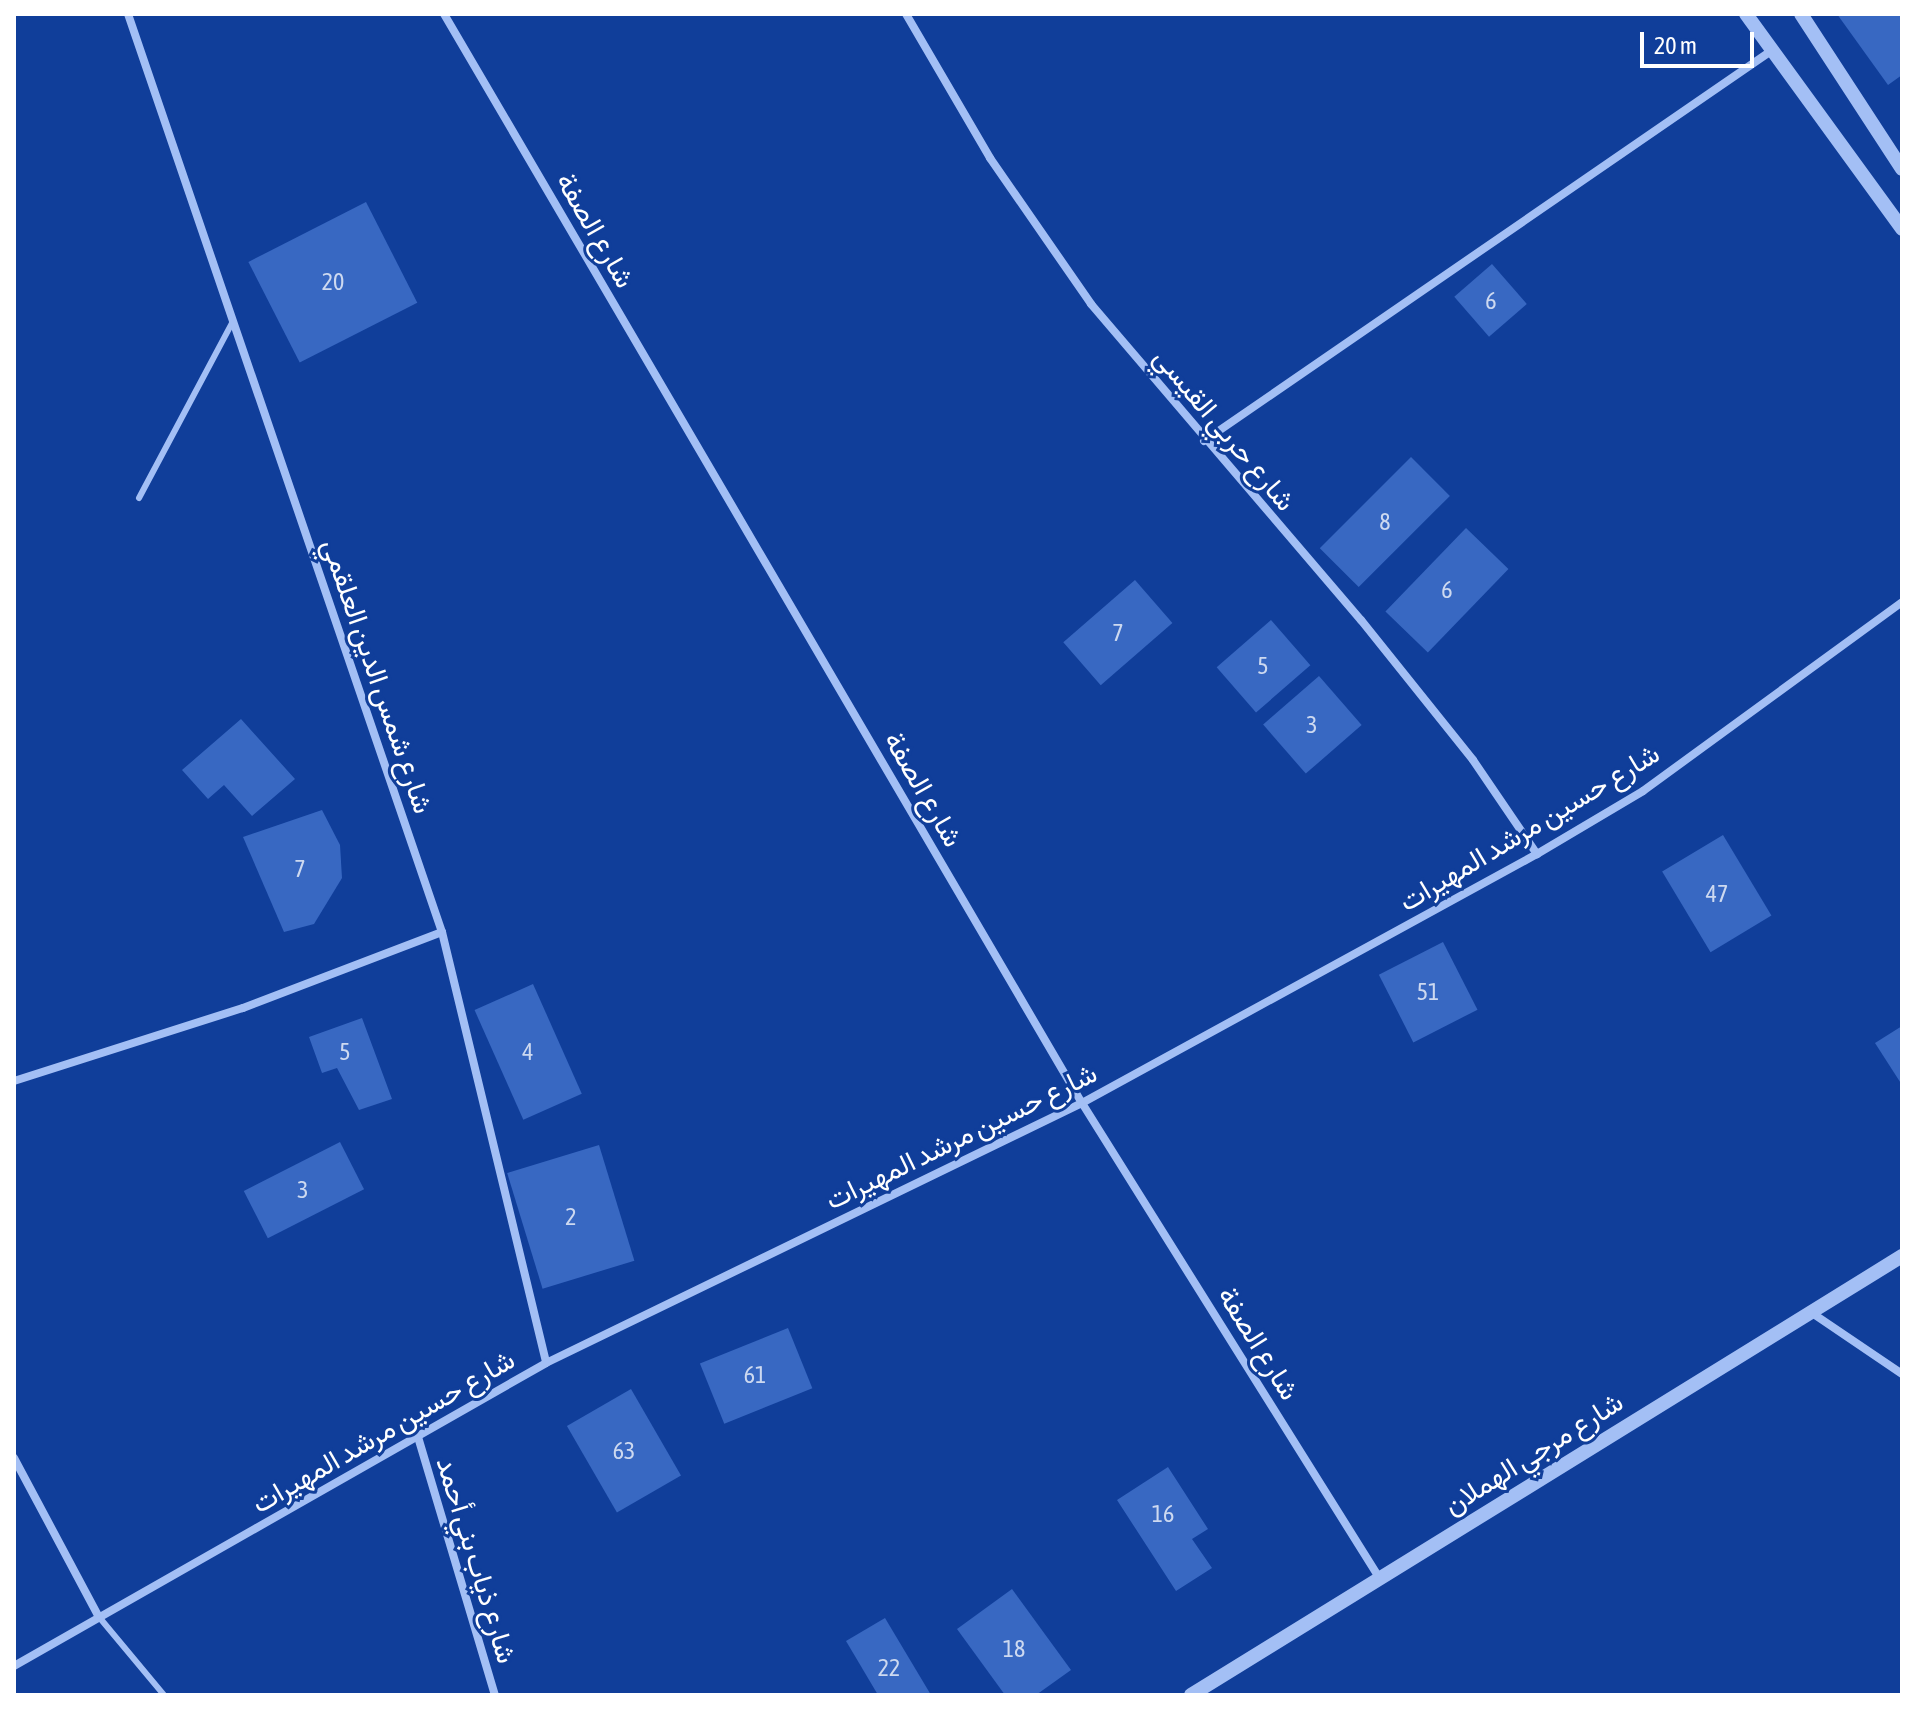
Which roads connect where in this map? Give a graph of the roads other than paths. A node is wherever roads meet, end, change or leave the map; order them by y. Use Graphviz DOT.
graph roads {
  1 [pos="128,14"];
  2 [pos="444,14"];
  3 [pos="1746,14"];
  4 [pos="1801,14"];
  5 [pos="908,15"];
  6 [pos="1771,51"];
  7 [pos="1902,169"];
  8 [pos="1902,229"];
  9 [pos="235,317"];
  10 [pos="1204,441"];
  11 [pos="139,498"];
  12 [pos="1902,602"];
  13 [pos="1537,854"];
  14 [pos="442,932"];
  15 [pos="14,1081"];
  16 [pos="1082,1103"];
  17 [pos="1902,1256"];
  18 [pos="1815,1315"];
  19 [pos="546,1363"];
  20 [pos="1902,1374"];
  21 [pos="418,1437"];
  22 [pos="14,1458"];
  23 [pos="1380,1579"];
  24 [pos="99,1617"];
  25 [pos="14,1666"];
  26 [pos="164,1695"];
  27 [pos="495,1695"];
  28 [pos="1191,1695"];
  1 -- 9 [label="street, شارع شمس الدين العلقمي"];
  2 -- 16 [label="street, شارع الصفة"];
  3 -- 6 [label="street"];
  4 -- 7 [label="street"];
  5 -- 10 [label="street, شارع حربي القيسي"];
  6 -- 8 [label="street"];
  6 -- 10 [label="street"];
  9 -- 11 [label="lane"];
  9 -- 14 [label="street, شارع شمس الدين العلقمي"];
  10 -- 13 [label="street, شارع حربي القيسي"];
  12 -- 13 [label="street, شارع حسين مرشد المهيرات"];
  13 -- 16 [label="street, شارع حسين مرشد المهيرات"];
  14 -- 15 [label="street"];
  14 -- 19 [label="street, شارع شمس الدين العلقمي"];
  16 -- 19 [label="street, شارع حسين مرشد المهيرات"];
  16 -- 23 [label="street, شارع الصفة"];
  17 -- 18 [label="street, شارع مرجي الهملان"];
  18 -- 20 [label="street"];
  18 -- 23 [label="street, شارع مرجي الهملان"];
  19 -- 21 [label="street, شارع حسين مرشد المهيرات"];
  21 -- 24 [label="street, شارع حسين مرشد المهيرات"];
  21 -- 27 [label="street, شارع ذياب بني أحمد"];
  22 -- 24 [label="street"];
  23 -- 28 [label="street, شارع مرجي الهملان"];
  24 -- 25 [label="street, شارع حسين مرشد المهيرات"];
  24 -- 26 [label="lane"];
}
